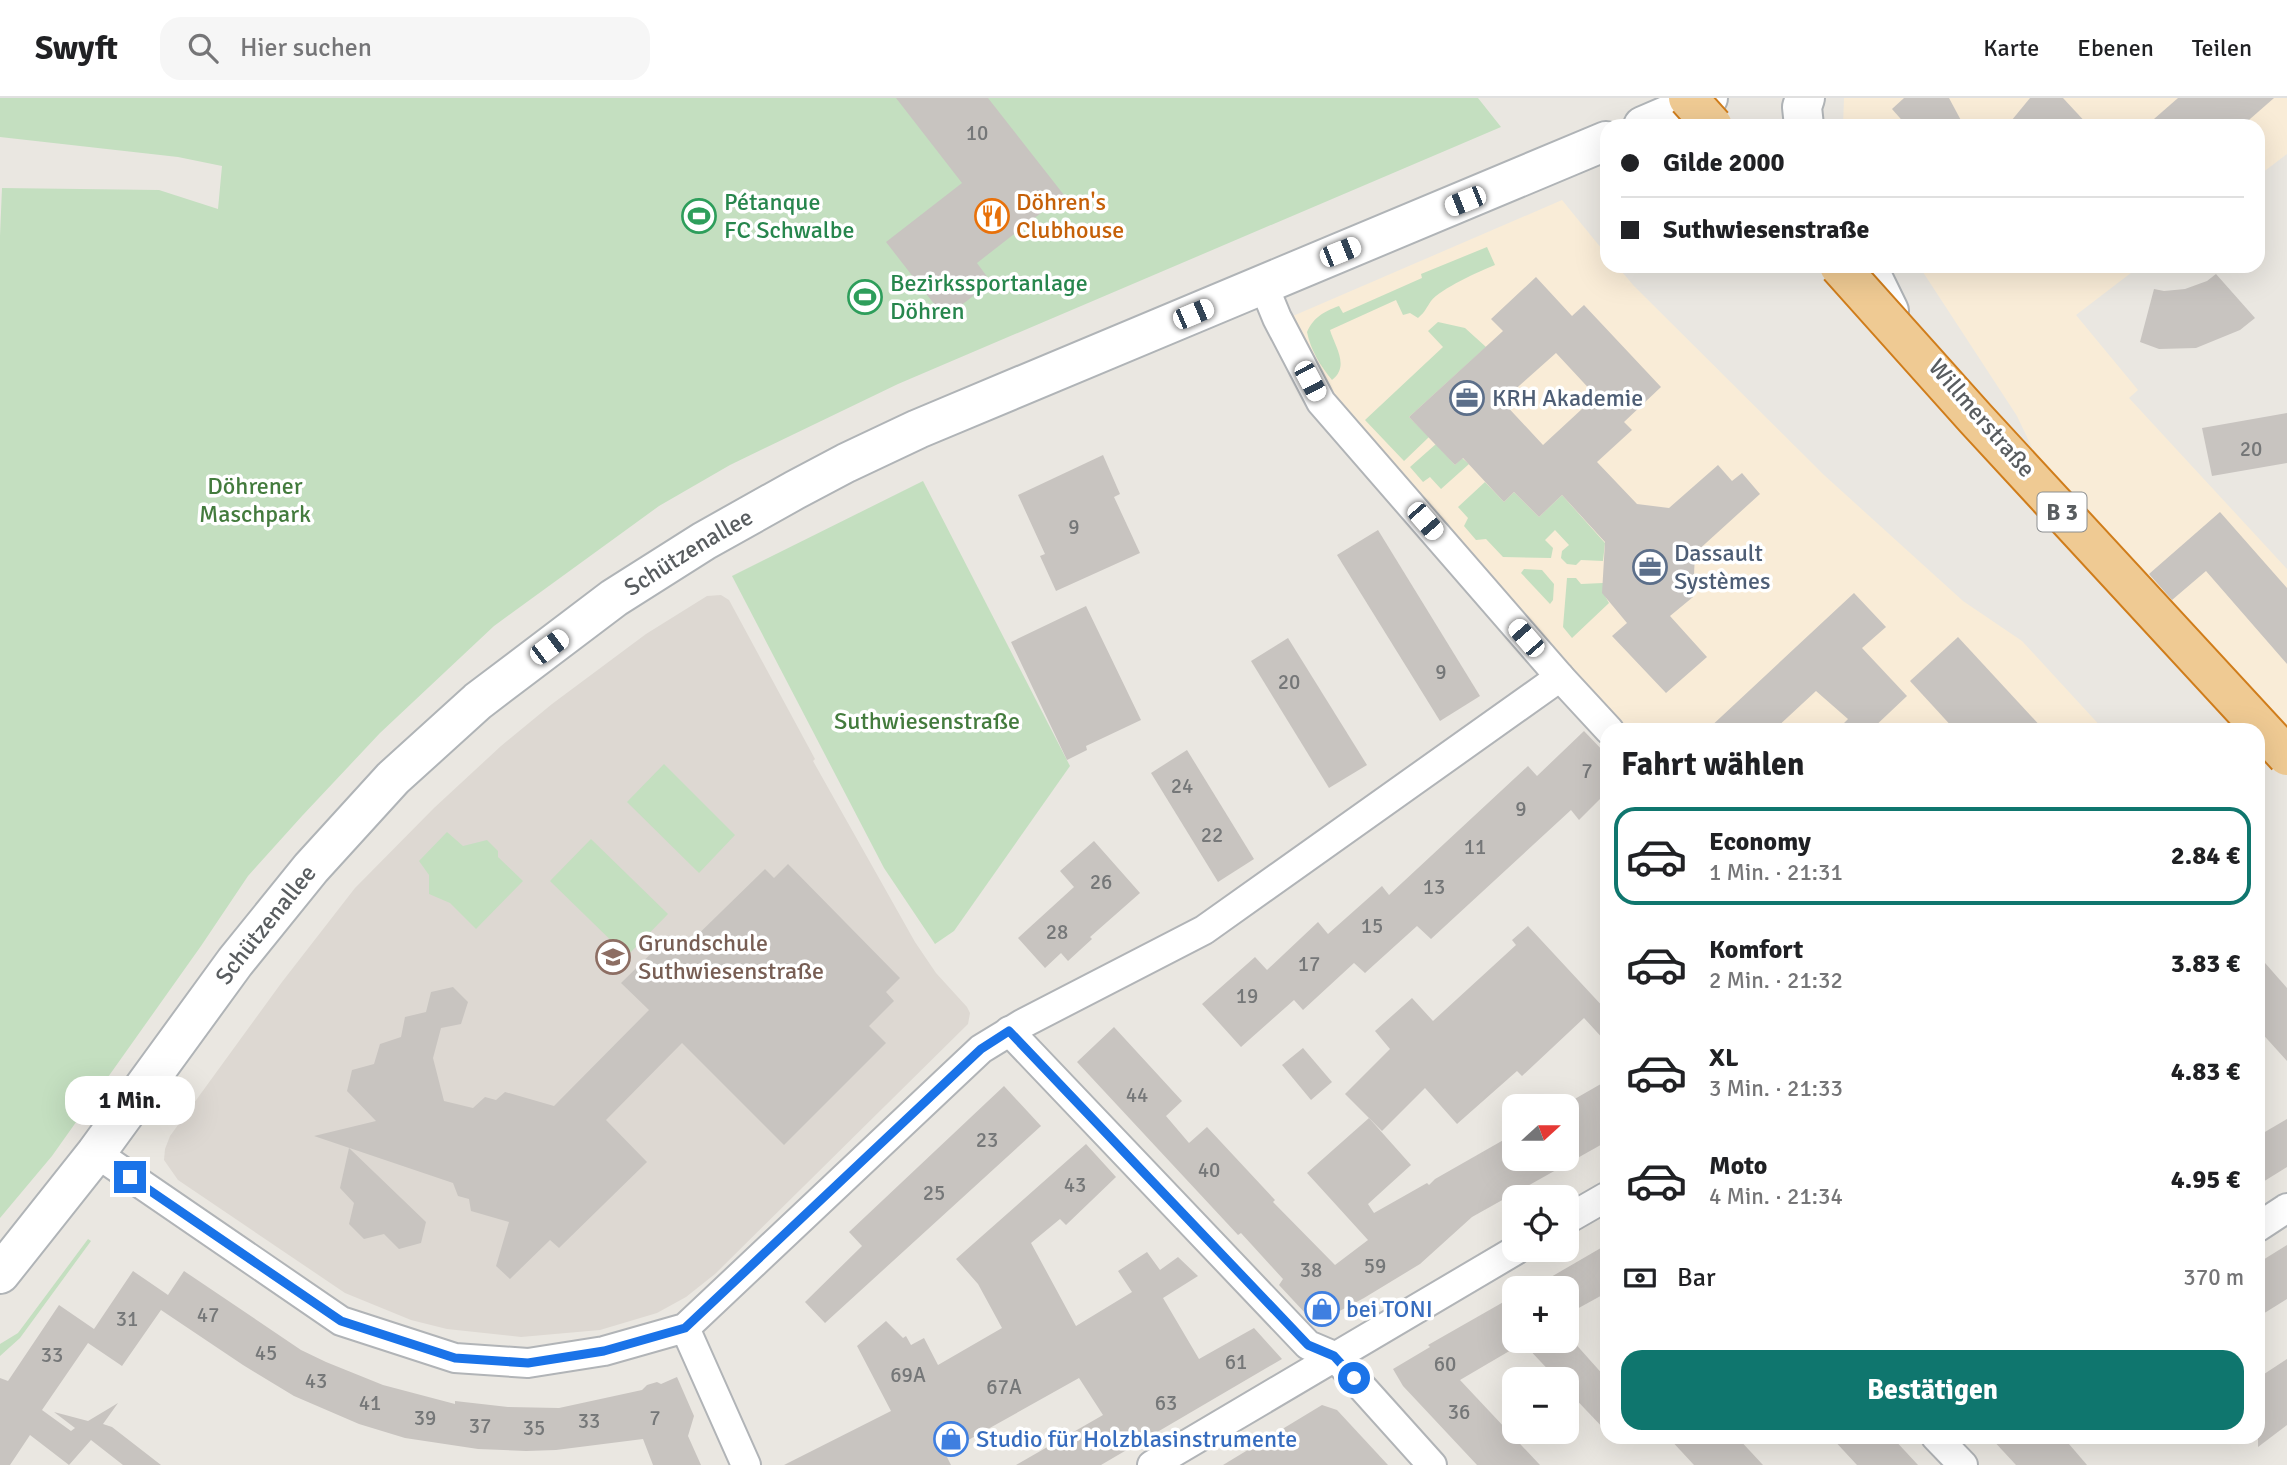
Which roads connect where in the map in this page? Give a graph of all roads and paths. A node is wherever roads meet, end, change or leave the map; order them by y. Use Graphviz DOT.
graph roads {
  1 [pos="1688,98"];
  2 [pos="1707,98"];
  3 [pos="1805,98"];
  4 [pos="1659,119"];
  5 [pos="1707,119"];
  6 [pos="1724,119"];
  7 [pos="1803,119"];
  8 [pos="1600,144"];
  9 [pos="1845,273"];
  10 [pos="1856,273"];
  11 [pos="1866,273"];
  12 [pos="1870,273"];
  13 [pos="1263,284"];
  14 [pos="1889,311"];
  15 [pos="1560,677"];
  16 [pos="1603,723"];
  17 [pos="2245,723"];
  18 [pos="2257,723"];
  19 [pos="2265,732"];
  20 [pos="2287,732"];
  21 [pos="2265,745"];
  22 [pos="2287,756"];
  23 [pos="2287,771"];
  24 [pos="1009,1031"];
  25 [pos="96,1153"];
  26 [pos="1600,1200"];
  27 [pos="2287,1208"];
  28 [pos="1579,1213"];
  29 [pos="2265,1222"];
  30 [pos="1502,1258"];
  31 [pos="0,1274"];
  32 [pos="685,1328"];
  33 [pos="1334,1356"];
  34 [pos="1943,1444"];
  35 [pos="746,1465"];
  36 [pos="1152,1465"];
  37 [pos="1432,1465"];
  38 [pos="1963,1465"];
  1 -- 5 [label="highway, bridge"];
  2 -- 4 [label="street"];
  2 -- 6 [label="street"];
  3 -- 7 [label="street"];
  8 -- 13 [label="street, Schützenallee"];
  9 -- 18 [label="highway, B 3, bridge"];
  10 -- 14 [label="street, Willmerstraße"];
  11 -- 20 [label="highway, B 3"];
  12 -- 14 [label="street"];
  13 -- 15 [label="street"];
  13 -- 25 [label="street, Schützenallee"];
  14 -- 17 [label="street, Willmerstraße"];
  15 -- 16 [label="street"];
  15 -- 24 [label="street"];
  19 -- 22 [label="highway, B 3, bridge"];
  21 -- 23 [label="street"];
  24 -- 32 [label="street"];
  24 -- 33 [label="street"];
  25 -- 31 [label="street, Schützenallee"];
  25 -- 32 [label="street"];
  26 -- 28 [label="street"];
  27 -- 29 [label="street"];
  30 -- 33 [label="street"];
  32 -- 35 [label="street"];
  33 -- 36 [label="street"];
  33 -- 37 [label="street"];
  34 -- 38 [label="street"];
}
